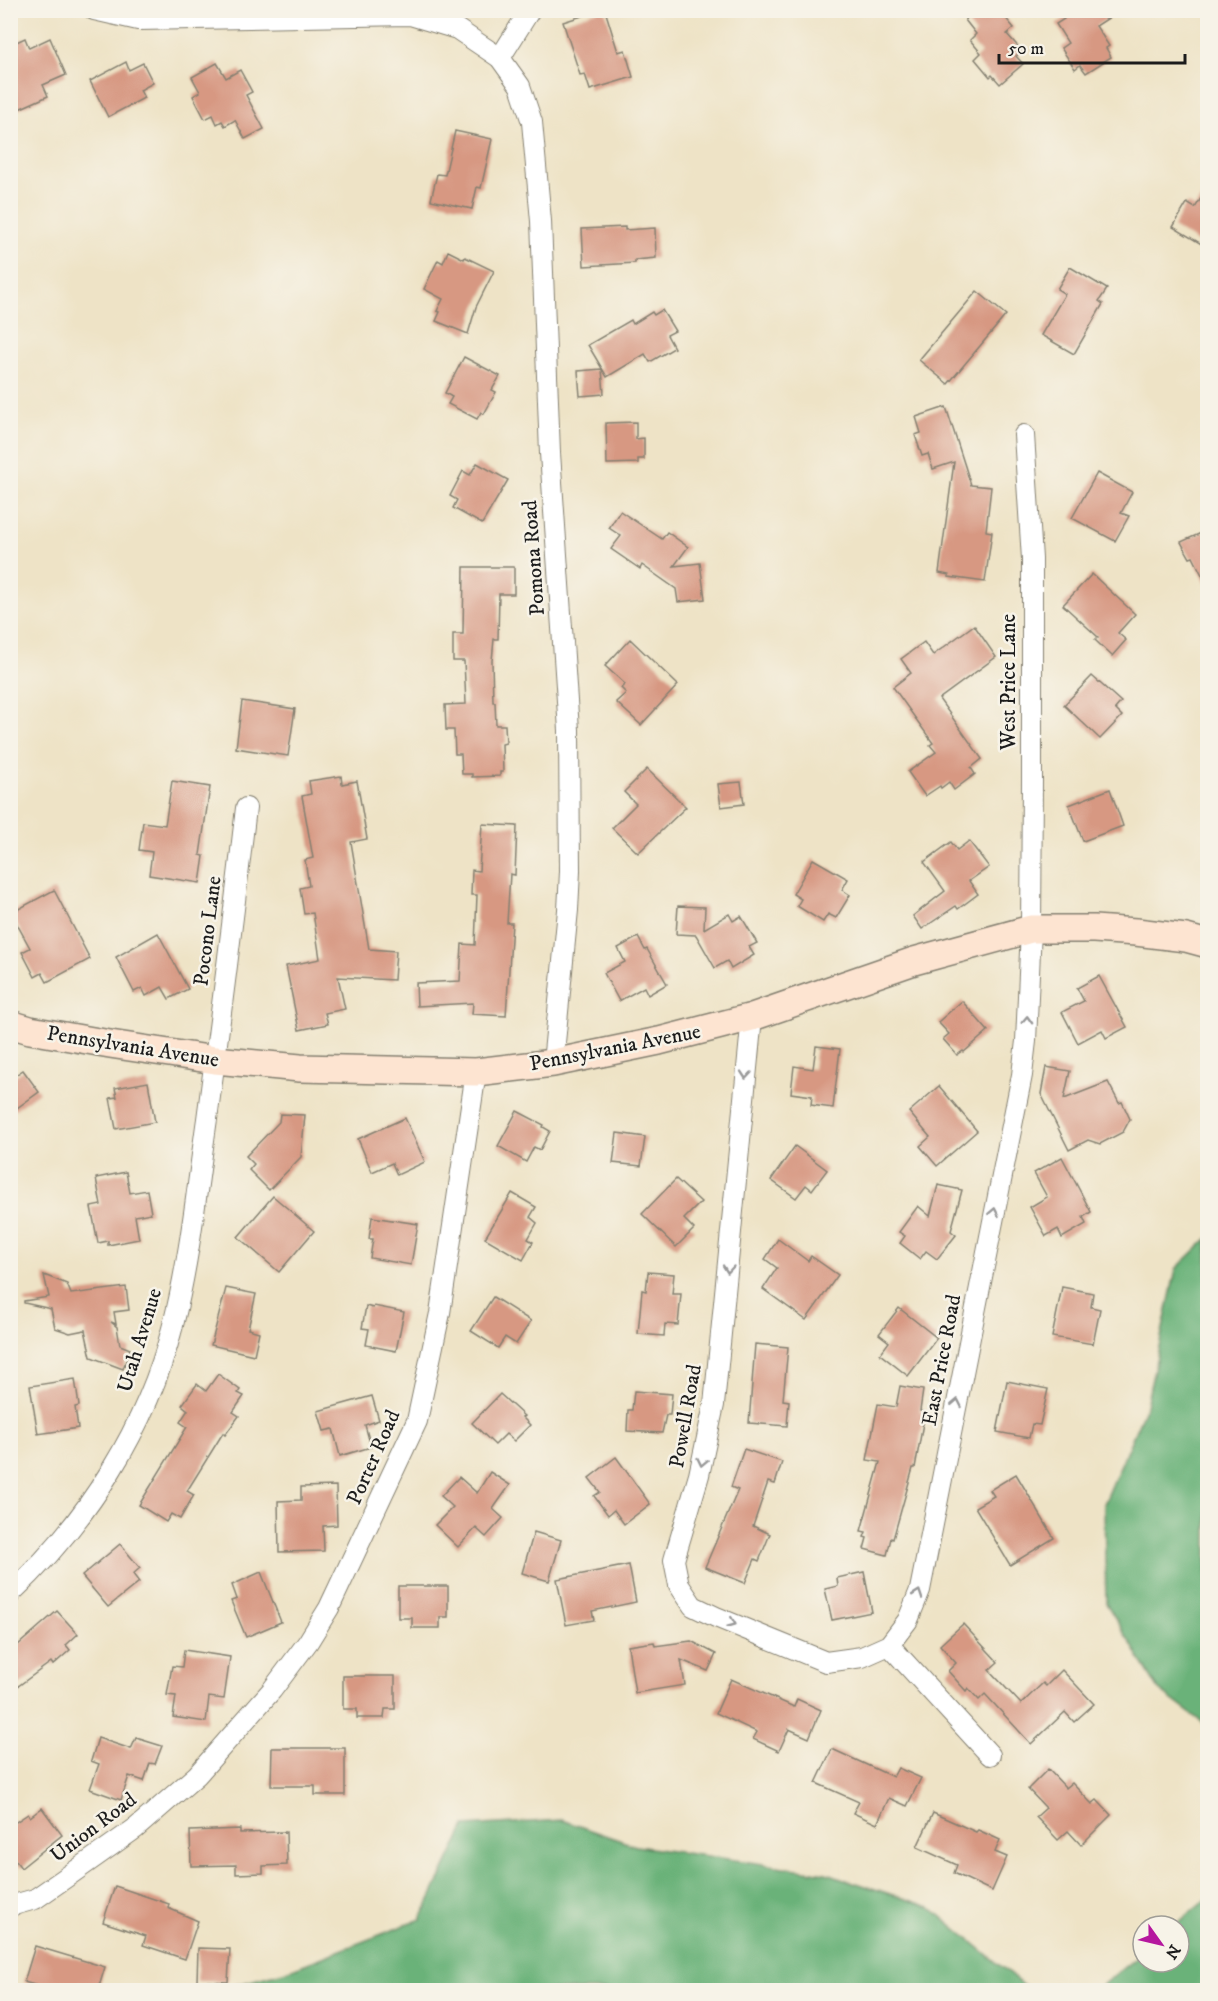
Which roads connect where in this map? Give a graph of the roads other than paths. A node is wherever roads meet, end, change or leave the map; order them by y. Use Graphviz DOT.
graph roads {
  1 [pos="94,10"];
  2 [pos="530,10"];
  3 [pos="228,14"];
  4 [pos="500,58"];
  5 [pos="1024,435"];
  6 [pos="246,808"];
  7 [pos="1031,929"];
  8 [pos="1208,944"];
  9 [pos="752,1017"];
  10 [pos="10,1024"];
  11 [pos="215,1060"];
  12 [pos="553,1063"];
  13 [pos="476,1072"];
  14 [pos="10,1594"];
  15 [pos="890,1645"];
  16 [pos="990,1755"];
  17 [pos="197,1775"];
  18 [pos="10,1906"];
  1 -- 3 [label="street"];
  2 -- 4 [label="street"];
  3 -- 4 [label="street"];
  4 -- 12 [label="street, Pomona Road"];
  5 -- 7 [label="street, West Price Lane"];
  6 -- 11 [label="street, Pocono Lane"];
  7 -- 8 [label="street, Pennsylvania Avenue"];
  7 -- 9 [label="street, Pennsylvania Avenue"];
  15 -- 7 [label="street, East Price Road, one-way"];
  9 -- 12 [label="street, Pennsylvania Avenue"];
  9 -- 15 [label="street, Powell Road, one-way"];
  10 -- 11 [label="street, Pennsylvania Avenue"];
  11 -- 13 [label="street, Pennsylvania Avenue"];
  11 -- 14 [label="street, Utah Avenue"];
  12 -- 13 [label="street, Pennsylvania Avenue"];
  13 -- 17 [label="street, Porter Road"];
  15 -- 16 [label="street"];
  17 -- 18 [label="street, Union Road"];
}
